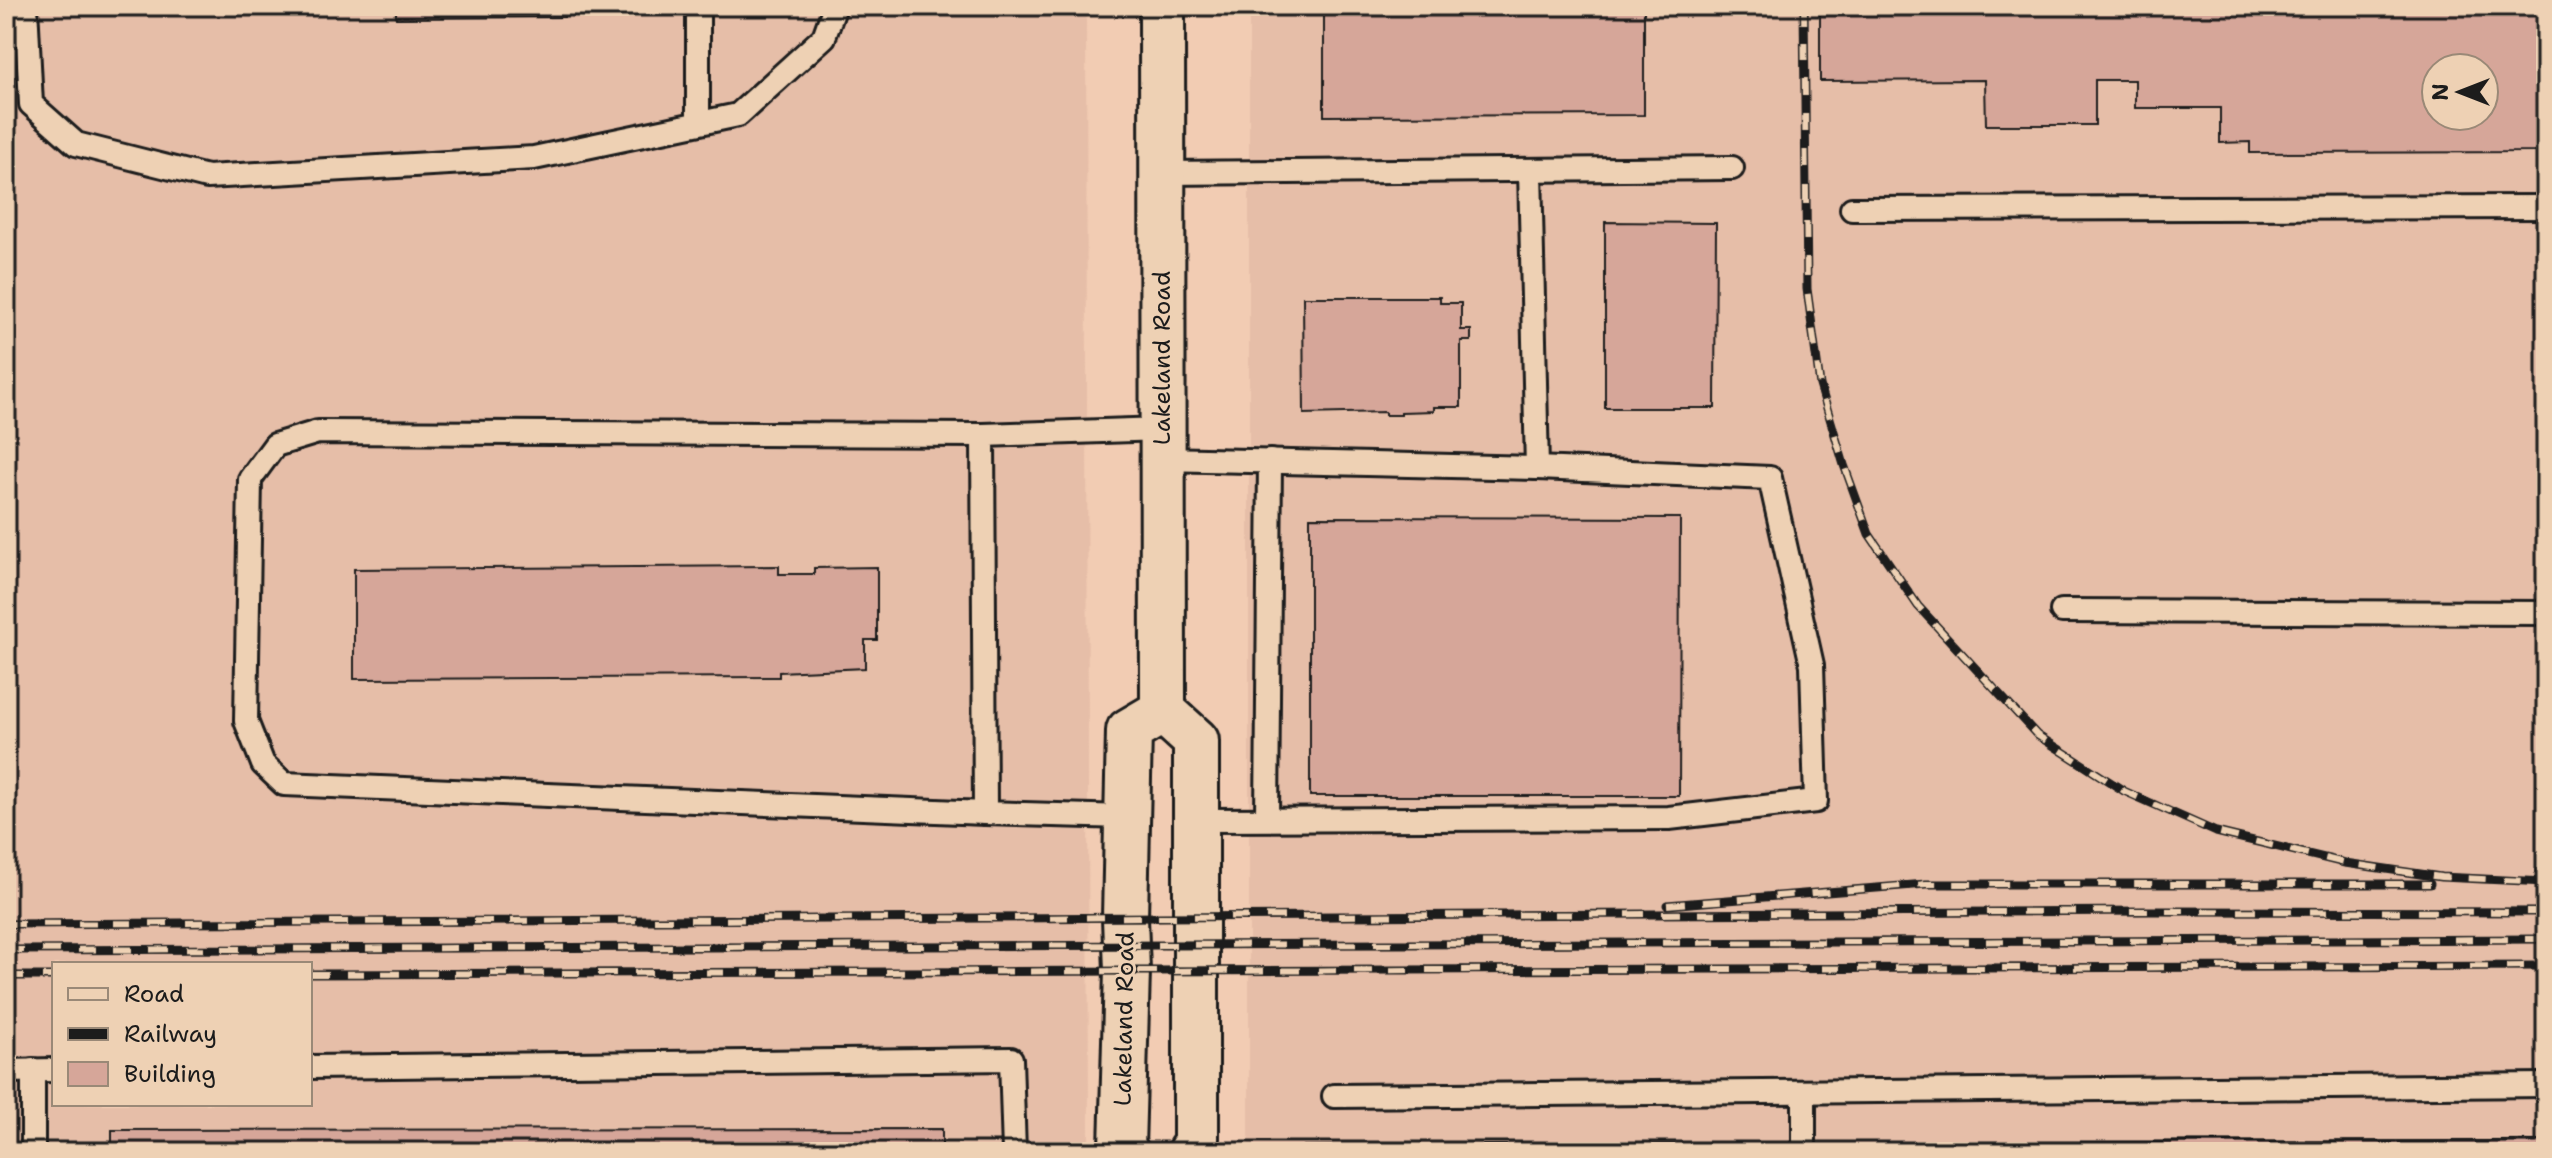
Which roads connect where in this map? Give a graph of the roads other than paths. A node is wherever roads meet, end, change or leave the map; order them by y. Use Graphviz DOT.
graph roads {
  1 [pos="26,6"];
  2 [pos="698,6"];
  3 [pos="835,6"];
  4 [pos="1162,6"];
  5 [pos="698,123"];
  6 [pos="1732,168"];
  7 [pos="1530,170"];
  8 [pos="1162,173"];
  9 [pos="2546,207"];
  10 [pos="1852,209"];
  11 [pos="983,435"];
  12 [pos="1162,444"];
  13 [pos="1270,461"];
  14 [pos="1537,468"];
  15 [pos="2062,611"];
  16 [pos="2546,613"];
  17 [pos="1163,711"];
  18 [pos="985,813"];
  19 [pos="1126,817"];
  20 [pos="1267,819"];
  21 [pos="1196,820"];
  22 [pos="312,1067"];
  23 [pos="44,1070"];
  24 [pos="6,1071"];
  25 [pos="2546,1085"];
  26 [pos="1804,1093"];
  27 [pos="1334,1096"];
  28 [pos="33,1152"];
  29 [pos="1014,1152"];
  30 [pos="1126,1152"];
  31 [pos="1190,1152"];
  32 [pos="1804,1152"];
  1 -- 5 [label="lane"];
  2 -- 5 [label="lane"];
  3 -- 5 [label="lane"];
  4 -- 8 [label="street, Lakeland Road"];
  6 -- 7 [label="lane"];
  7 -- 8 [label="lane"];
  7 -- 14 [label="lane"];
  8 -- 12 [label="street, Lakeland Road"];
  9 -- 10 [label="lane"];
  11 -- 12 [label="lane"];
  11 -- 18 [label="lane"];
  11 -- 18 [label="lane"];
  12 -- 13 [label="lane"];
  12 -- 17 [label="street, Lakeland Road"];
  13 -- 14 [label="lane"];
  13 -- 20 [label="lane"];
  14 -- 20 [label="lane"];
  15 -- 16 [label="lane"];
  17 -- 19 [label="street, Lakeland Road"];
  17 -- 21 [label="street"];
  18 -- 19 [label="lane"];
  19 -- 30 [label="street, Lakeland Road"];
  20 -- 21 [label="lane"];
  21 -- 31 [label="street"];
  22 -- 29 [label="lane"];
  23 -- 24 [label="lane"];
  23 -- 28 [label="lane"];
  25 -- 26 [label="lane"];
  26 -- 27 [label="lane"];
  26 -- 32 [label="lane"];
}
